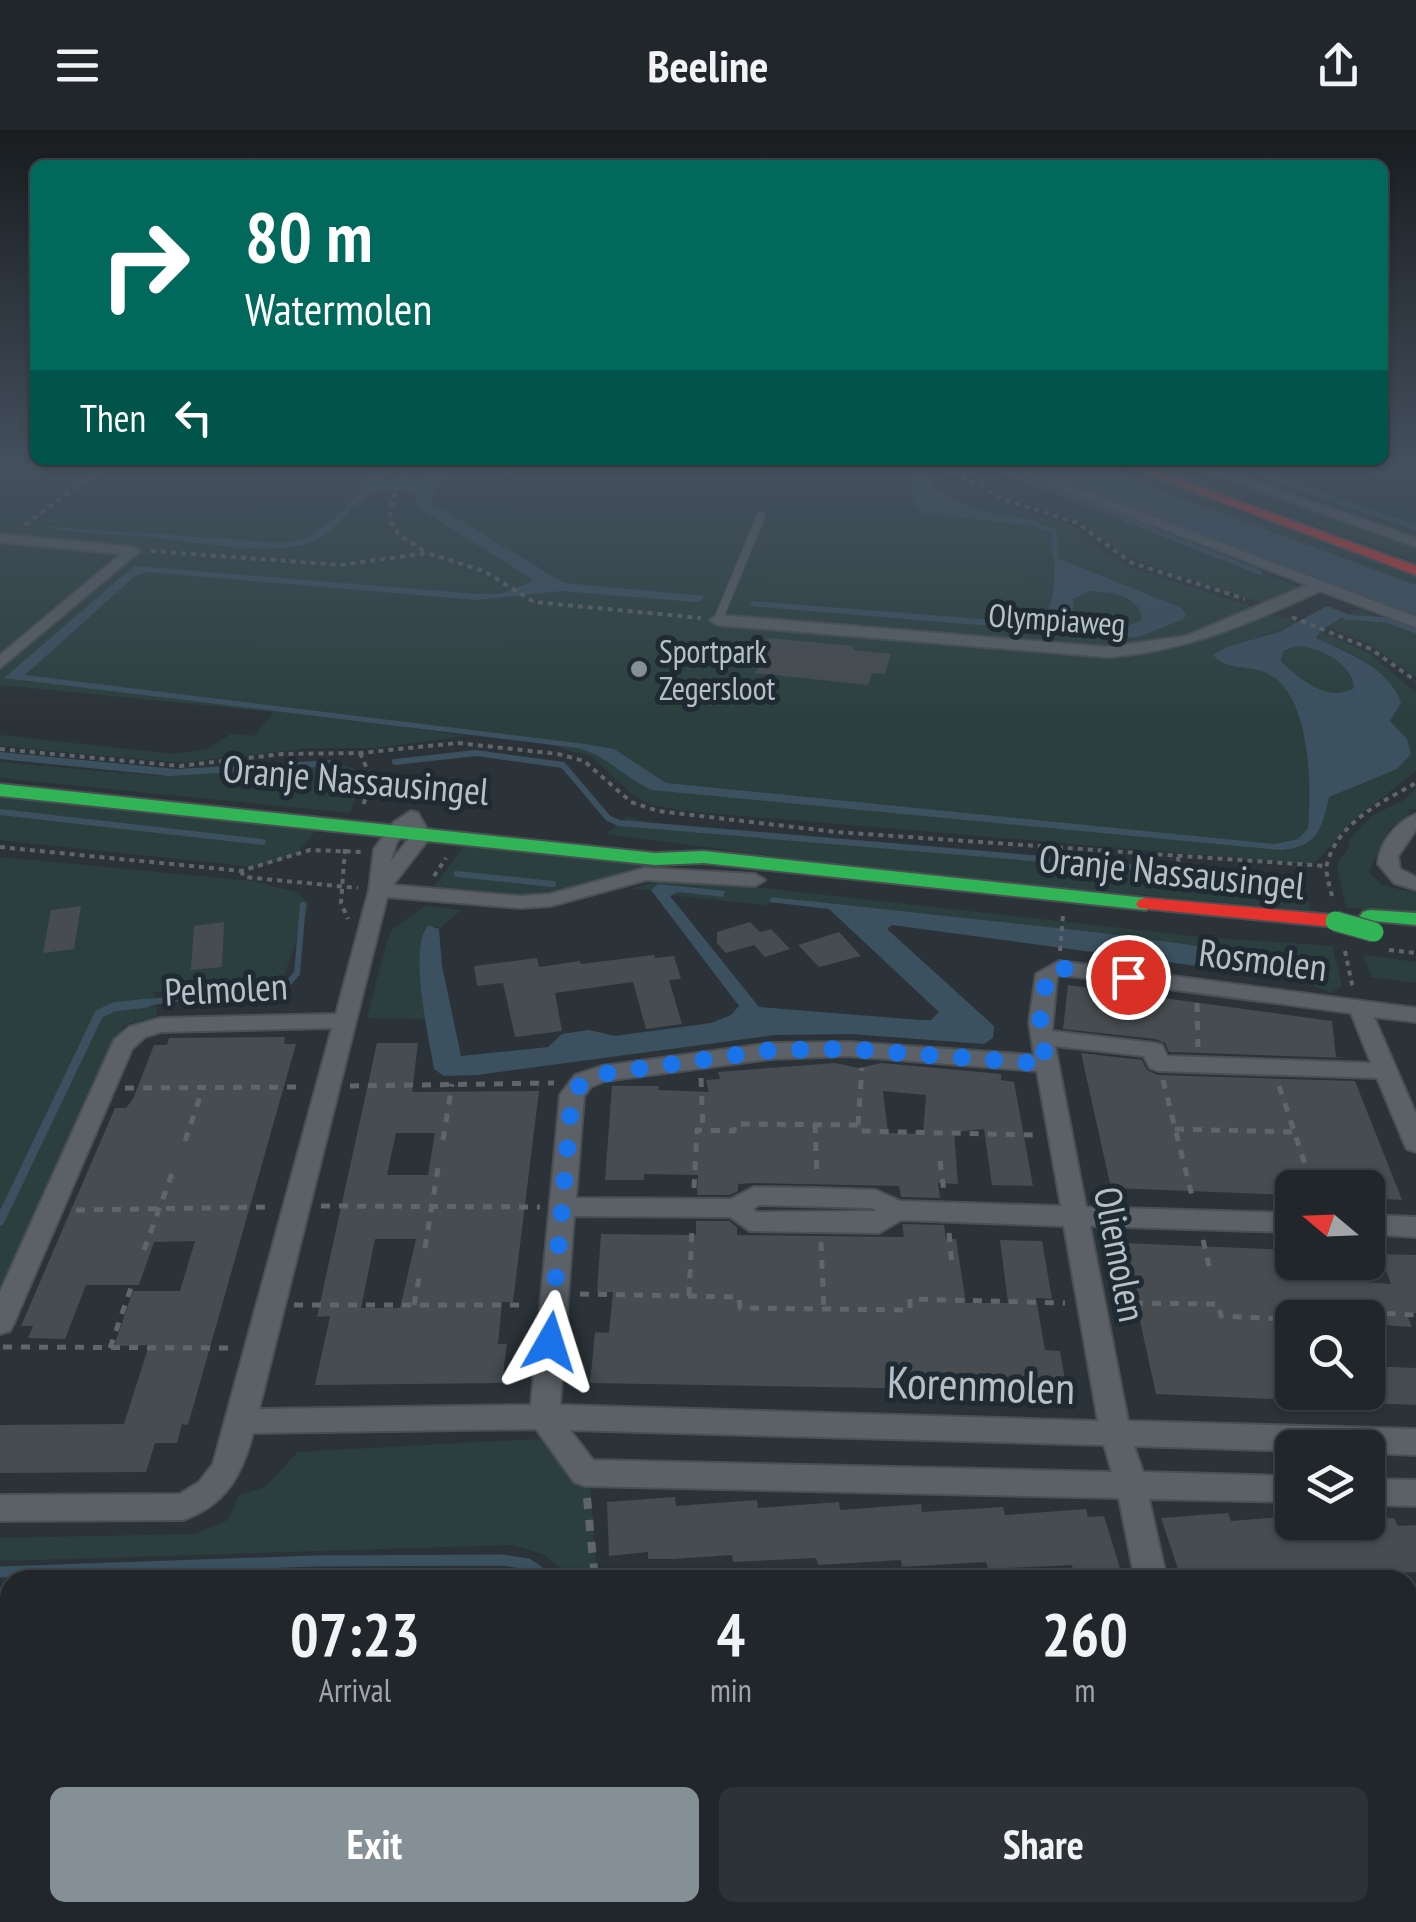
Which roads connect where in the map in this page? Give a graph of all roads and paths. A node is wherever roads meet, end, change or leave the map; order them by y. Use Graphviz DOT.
graph roads {
  1 [pos="133,550"];
  2 [pos="141,551"];
  3 [pos="402,551"];
  4 [pos="422,551"];
  5 [pos="747,551"];
  6 [pos="1110,551"];
  7 [pos="1230,551"];
  8 [pos="1369,551"];
  9 [pos="427,553"];
  10 [pos="397,556"];
  11 [pos="1416,567"];
  12 [pos="1320,585"];
  13 [pos="1268,608"];
  14 [pos="718,620"];
  15 [pos="1298,620"];
  16 [pos="1416,622"];
  17 [pos="0,663"];
  18 [pos="1416,681"];
  19 [pos="0,750"];
  20 [pos="360,753"];
  21 [pos="0,782"];
  22 [pos="1415,787"];
  23 [pos="0,790"];
  24 [pos="1416,820"];
  25 [pos="416,827"];
  26 [pos="392,834"];
  27 [pos="346,835"];
  28 [pos="0,847"];
  29 [pos="379,854"];
  30 [pos="408,857"];
  31 [pos="454,857"];
  32 [pos="1178,860"];
  33 [pos="1326,866"];
  34 [pos="241,871"];
  35 [pos="755,880"];
  36 [pos="1180,880"];
  37 [pos="1416,884"];
  38 [pos="342,888"];
  39 [pos="379,890"];
  40 [pos="1416,918"];
  41 [pos="1331,920"];
  42 [pos="1063,922"];
  43 [pos="1374,932"];
  44 [pos="1416,936"];
  45 [pos="361,949"];
  46 [pos="1416,953"];
  47 [pos="1060,957"];
  48 [pos="1196,986"];
  49 [pos="1359,1007"];
  50 [pos="1416,1015"];
  51 [pos="342,1021"];
  52 [pos="864,1050"];
  53 [pos="1044,1050"];
  54 [pos="1156,1056"];
  55 [pos="697,1061"];
  56 [pos="1198,1065"];
  57 [pos="1272,1067"];
  58 [pos="1386,1071"];
  59 [pos="452,1084"];
  60 [pos="326,1087"];
  61 [pos="103,1088"];
  62 [pos="204,1088"];
  63 [pos="576,1089"];
  64 [pos="858,1125"];
  65 [pos="1174,1129"];
  66 [pos="704,1130"];
  67 [pos="1294,1132"];
  68 [pos="1059,1135"];
  69 [pos="444,1140"];
  70 [pos="185,1141"];
  71 [pos="1416,1143"];
  72 [pos="438,1168"];
  73 [pos="172,1170"];
  74 [pos="1307,1170"];
  75 [pos="296,1206"];
  76 [pos="431,1207"];
  77 [pos="563,1207"];
  78 [pos="693,1208"];
  79 [pos="160,1209"];
  80 [pos="48,1211"];
  81 [pos="1072,1215"];
  82 [pos="1197,1218"];
  83 [pos="1275,1221"];
  84 [pos="1385,1226"];
  85 [pos="1416,1227"];
  86 [pos="425,1248"];
  87 [pos="144,1250"];
  88 [pos="1210,1270"];
  89 [pos="419,1278"];
  90 [pos="133,1282"];
  91 [pos="690,1296"];
  92 [pos="555,1300"];
  93 [pos="1090,1303"];
  94 [pos="271,1305"];
  95 [pos="414,1305"];
  96 [pos="1385,1313"];
  97 [pos="1416,1315"];
  98 [pos="1275,1319"];
  99 [pos="0,1323"];
  100 [pos="0,1348"];
  101 [pos="110,1348"];
  102 [pos="260,1348"];
  103 [pos="544,1417"];
  104 [pos="241,1421"];
  105 [pos="1115,1432"];
  106 [pos="1416,1442"];
  107 [pos="585,1473"];
  108 [pos="1130,1484"];
  109 [pos="1275,1489"];
  110 [pos="1385,1492"];
  111 [pos="1416,1493"];
  112 [pos="0,1508"];
  113 [pos="594,1570"];
  114 [pos="1149,1570"];
  1 -- 17 [label="street"];
  2 -- 10 [label="path"];
  3 -- 10 [label="path"];
  4 -- 9 [label="path"];
  5 -- 14 [label="lane"];
  6 -- 13 [label="path"];
  7 -- 12 [label="street"];
  8 -- 11 [label="main road"];
  9 -- 10 [label="path"];
  9 -- 14 [label="path"];
  12 -- 13 [label="street, Olympiaweg"];
  12 -- 16 [label="street"];
  13 -- 14 [label="street, Olympiaweg"];
  15 -- 18 [label="path"];
  19 -- 20 [label="path"];
  20 -- 27 [label="path"];
  20 -- 32 [label="path"];
  21 -- 27 [label="main road, Oranje Nassausingel"];
  22 -- 33 [label="path"];
  23 -- 27 [label="main road, Oranje Nassausingel"];
  24 -- 37 [label="street"];
  25 -- 26 [label="main road, Oranje Nassausingel"];
  25 -- 27 [label="main road, Oranje Nassausingel"];
  25 -- 30 [label="street"];
  25 -- 41 [label="main road, Oranje Nassausingel"];
  26 -- 27 [label="main road, Oranje Nassausingel"];
  26 -- 29 [label="street"];
  27 -- 29 [label="path"];
  27 -- 34 [label="path"];
  27 -- 38 [label="path"];
  28 -- 34 [label="path"];
  29 -- 39 [label="street"];
  30 -- 31 [label="path"];
  30 -- 39 [label="street"];
  32 -- 33 [label="path"];
  32 -- 36 [label="path"];
  33 -- 41 [label="path"];
  34 -- 38 [label="path"];
  35 -- 39 [label="street"];
  38 -- 39 [label="path"];
  38 -- 45 [label="path"];
  39 -- 45 [label="street"];
  40 -- 43 [label="main road, Oranje Nassausingel"];
  41 -- 43 [label="main road, Oranje Nassausingel, bridge"];
  41 -- 49 [label="path"];
  42 -- 47 [label="path"];
  43 -- 44 [label="main road, Oranje Nassausingel"];
  43 -- 46 [label="path"];
  45 -- 51 [label="street"];
  48 -- 49 [label="street, Rosmolen"];
  48 -- 53 [label="street, Rosmolen"];
  48 -- 56 [label="path"];
  49 -- 50 [label="street, Rosmolen"];
  49 -- 58 [label="street"];
  51 -- 60 [label="street"];
  51 -- 61 [label="street, Pelmolen"];
  52 -- 53 [label="street"];
  52 -- 55 [label="street"];
  52 -- 64 [label="path"];
  53 -- 54 [label="street"];
  53 -- 68 [label="street, Oliemolen"];
  54 -- 56 [label="street"];
  54 -- 65 [label="path"];
  55 -- 63 [label="street"];
  55 -- 66 [label="path"];
  56 -- 57 [label="street"];
  57 -- 58 [label="street"];
  57 -- 67 [label="path"];
  58 -- 71 [label="street"];
  59 -- 60 [label="path"];
  59 -- 63 [label="path"];
  59 -- 69 [label="path"];
  60 -- 62 [label="path"];
  60 -- 75 [label="street"];
  61 -- 62 [label="path"];
  61 -- 80 [label="street, Pelmolen"];
  62 -- 70 [label="path"];
  63 -- 77 [label="street"];
  64 -- 66 [label="path"];
  64 -- 68 [label="path"];
  65 -- 67 [label="path"];
  65 -- 82 [label="path"];
  66 -- 78 [label="path"];
  67 -- 74 [label="path"];
  68 -- 81 [label="street, Oliemolen"];
  72 -- 76 [label="path"];
  73 -- 79 [label="path"];
  75 -- 76 [label="path"];
  75 -- 79 [label="path"];
  75 -- 94 [label="street"];
  76 -- 77 [label="path"];
  76 -- 86 [label="path"];
  77 -- 78 [label="street"];
  77 -- 92 [label="street"];
  78 -- 81 [label="street"];
  78 -- 91 [label="path"];
  79 -- 80 [label="path"];
  79 -- 87 [label="path"];
  80 -- 99 [label="street, Pelmolen"];
  81 -- 82 [label="street"];
  81 -- 93 [label="street, Oliemolen"];
  82 -- 83 [label="street"];
  82 -- 88 [label="path"];
  84 -- 85 [label="street"];
  89 -- 95 [label="path"];
  90 -- 101 [label="path"];
  91 -- 92 [label="path"];
  91 -- 93 [label="path"];
  92 -- 95 [label="path"];
  92 -- 103 [label="street"];
  93 -- 98 [label="path"];
  93 -- 105 [label="street, Oliemolen"];
  94 -- 95 [label="path"];
  94 -- 102 [label="street"];
  96 -- 97 [label="path"];
  100 -- 101 [label="path"];
  101 -- 102 [label="path"];
  102 -- 104 [label="street"];
  103 -- 104 [label="street, Korenmolen"];
  103 -- 105 [label="street, Korenmolen"];
  103 -- 107 [label="street"];
  104 -- 112 [label="street"];
  105 -- 106 [label="street, Korenmolen"];
  105 -- 108 [label="street, Oliemolen"];
  107 -- 108 [label="street"];
  107 -- 113 [label="path"];
  108 -- 109 [label="street"];
  108 -- 114 [label="street, Oliemolen"];
  110 -- 111 [label="street"];
}
